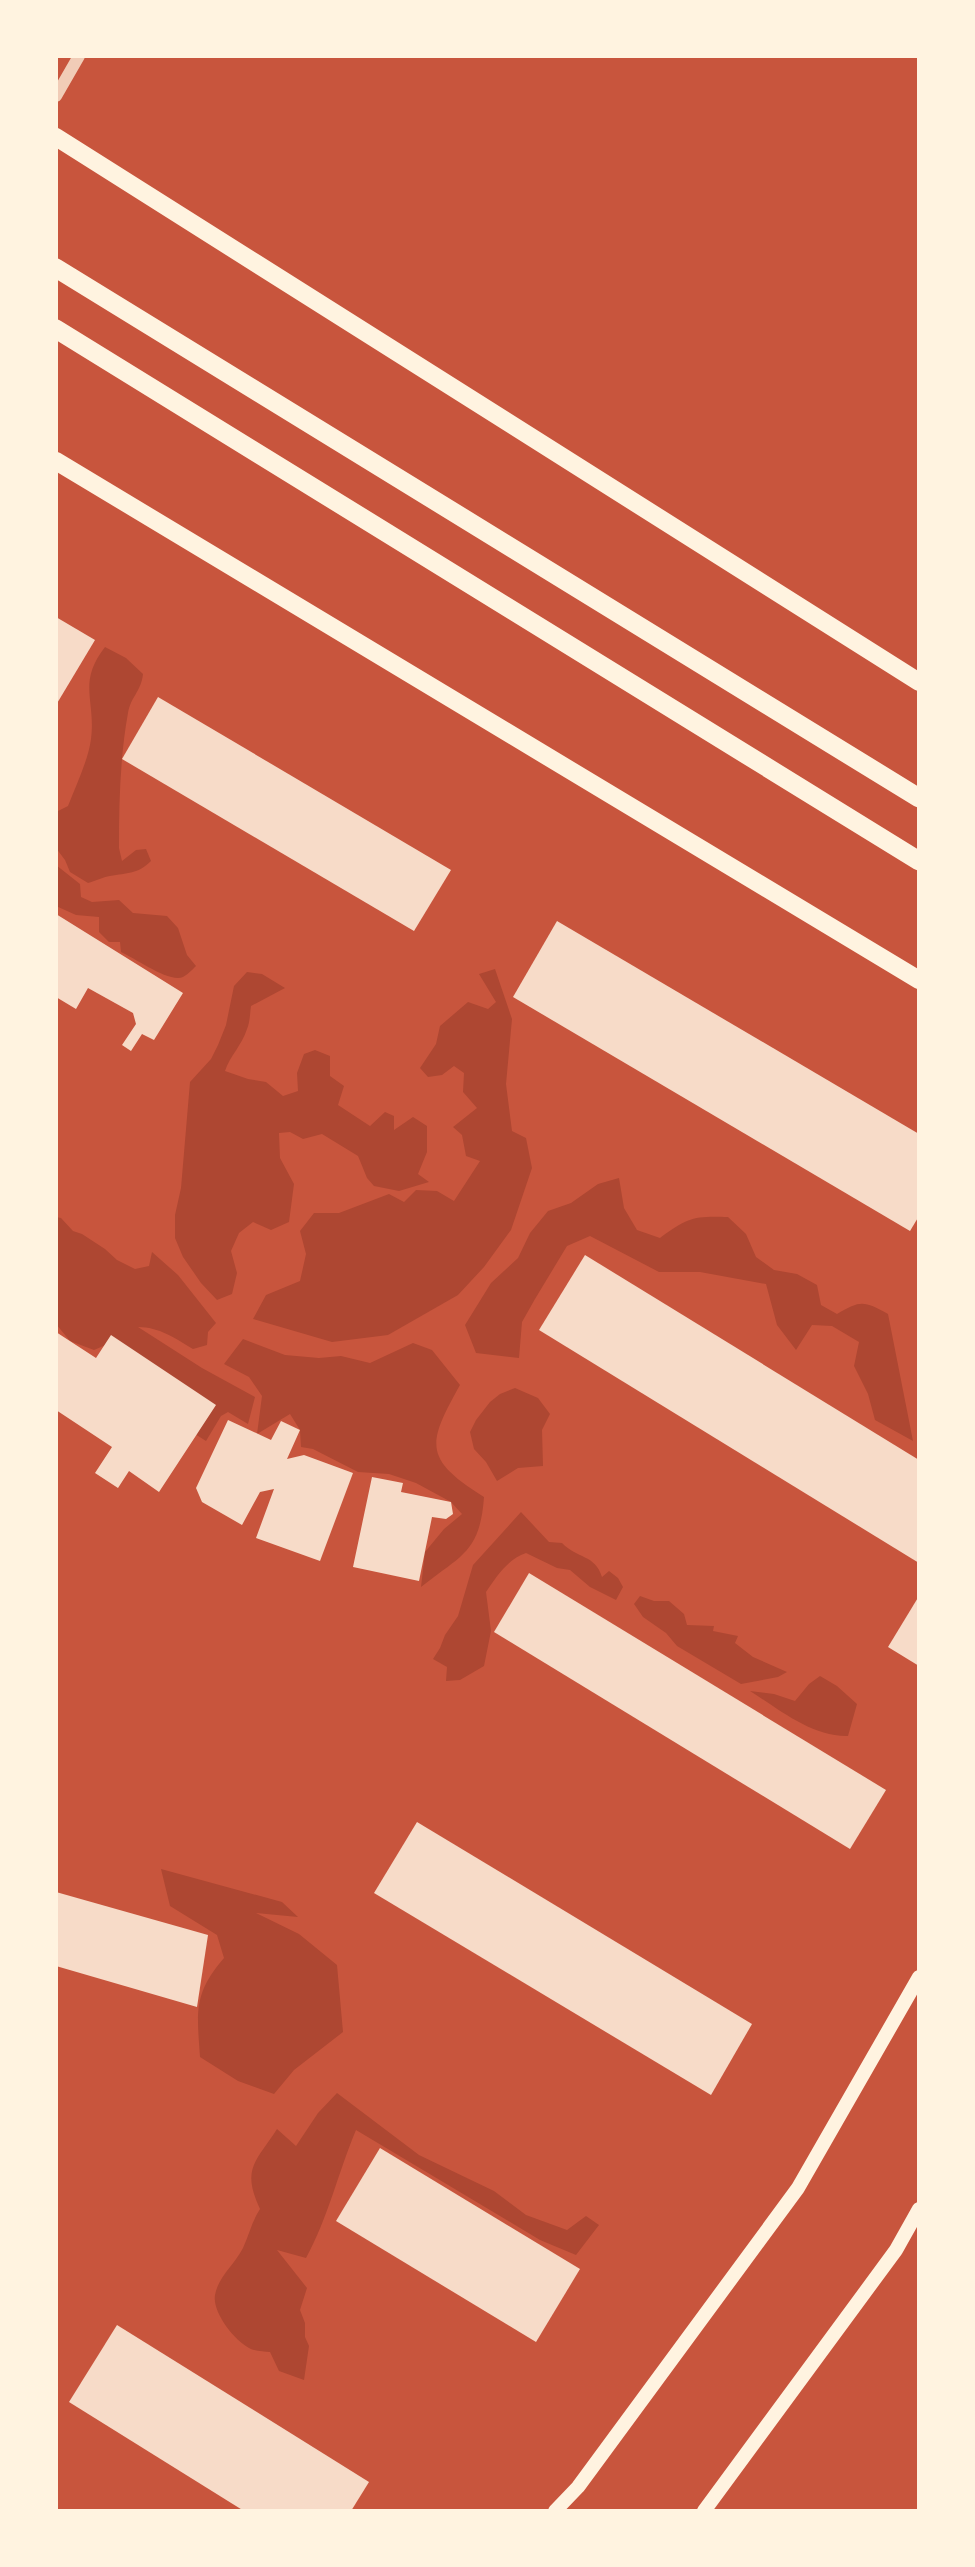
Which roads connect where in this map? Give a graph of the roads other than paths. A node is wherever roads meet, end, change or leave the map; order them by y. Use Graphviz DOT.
graph roads {
  1 [pos="79,56"];
  2 [pos="56,96"];
  3 [pos="56,137"];
  4 [pos="56,268"];
  5 [pos="56,329"];
  6 [pos="56,461"];
  7 [pos="919,682"];
  8 [pos="919,797"];
  9 [pos="919,861"];
  10 [pos="919,980"];
  11 [pos="919,1977"];
  12 [pos="919,2209"];
  13 [pos="555,2511"];
  14 [pos="704,2511"];
  1 -- 2 [label="street"];
  3 -- 7 [label="main road"];
  4 -- 8 [label="highway"];
  5 -- 9 [label="highway"];
  6 -- 10 [label="main road"];
  11 -- 13 [label="main road"];
  12 -- 14 [label="main road"];
}
